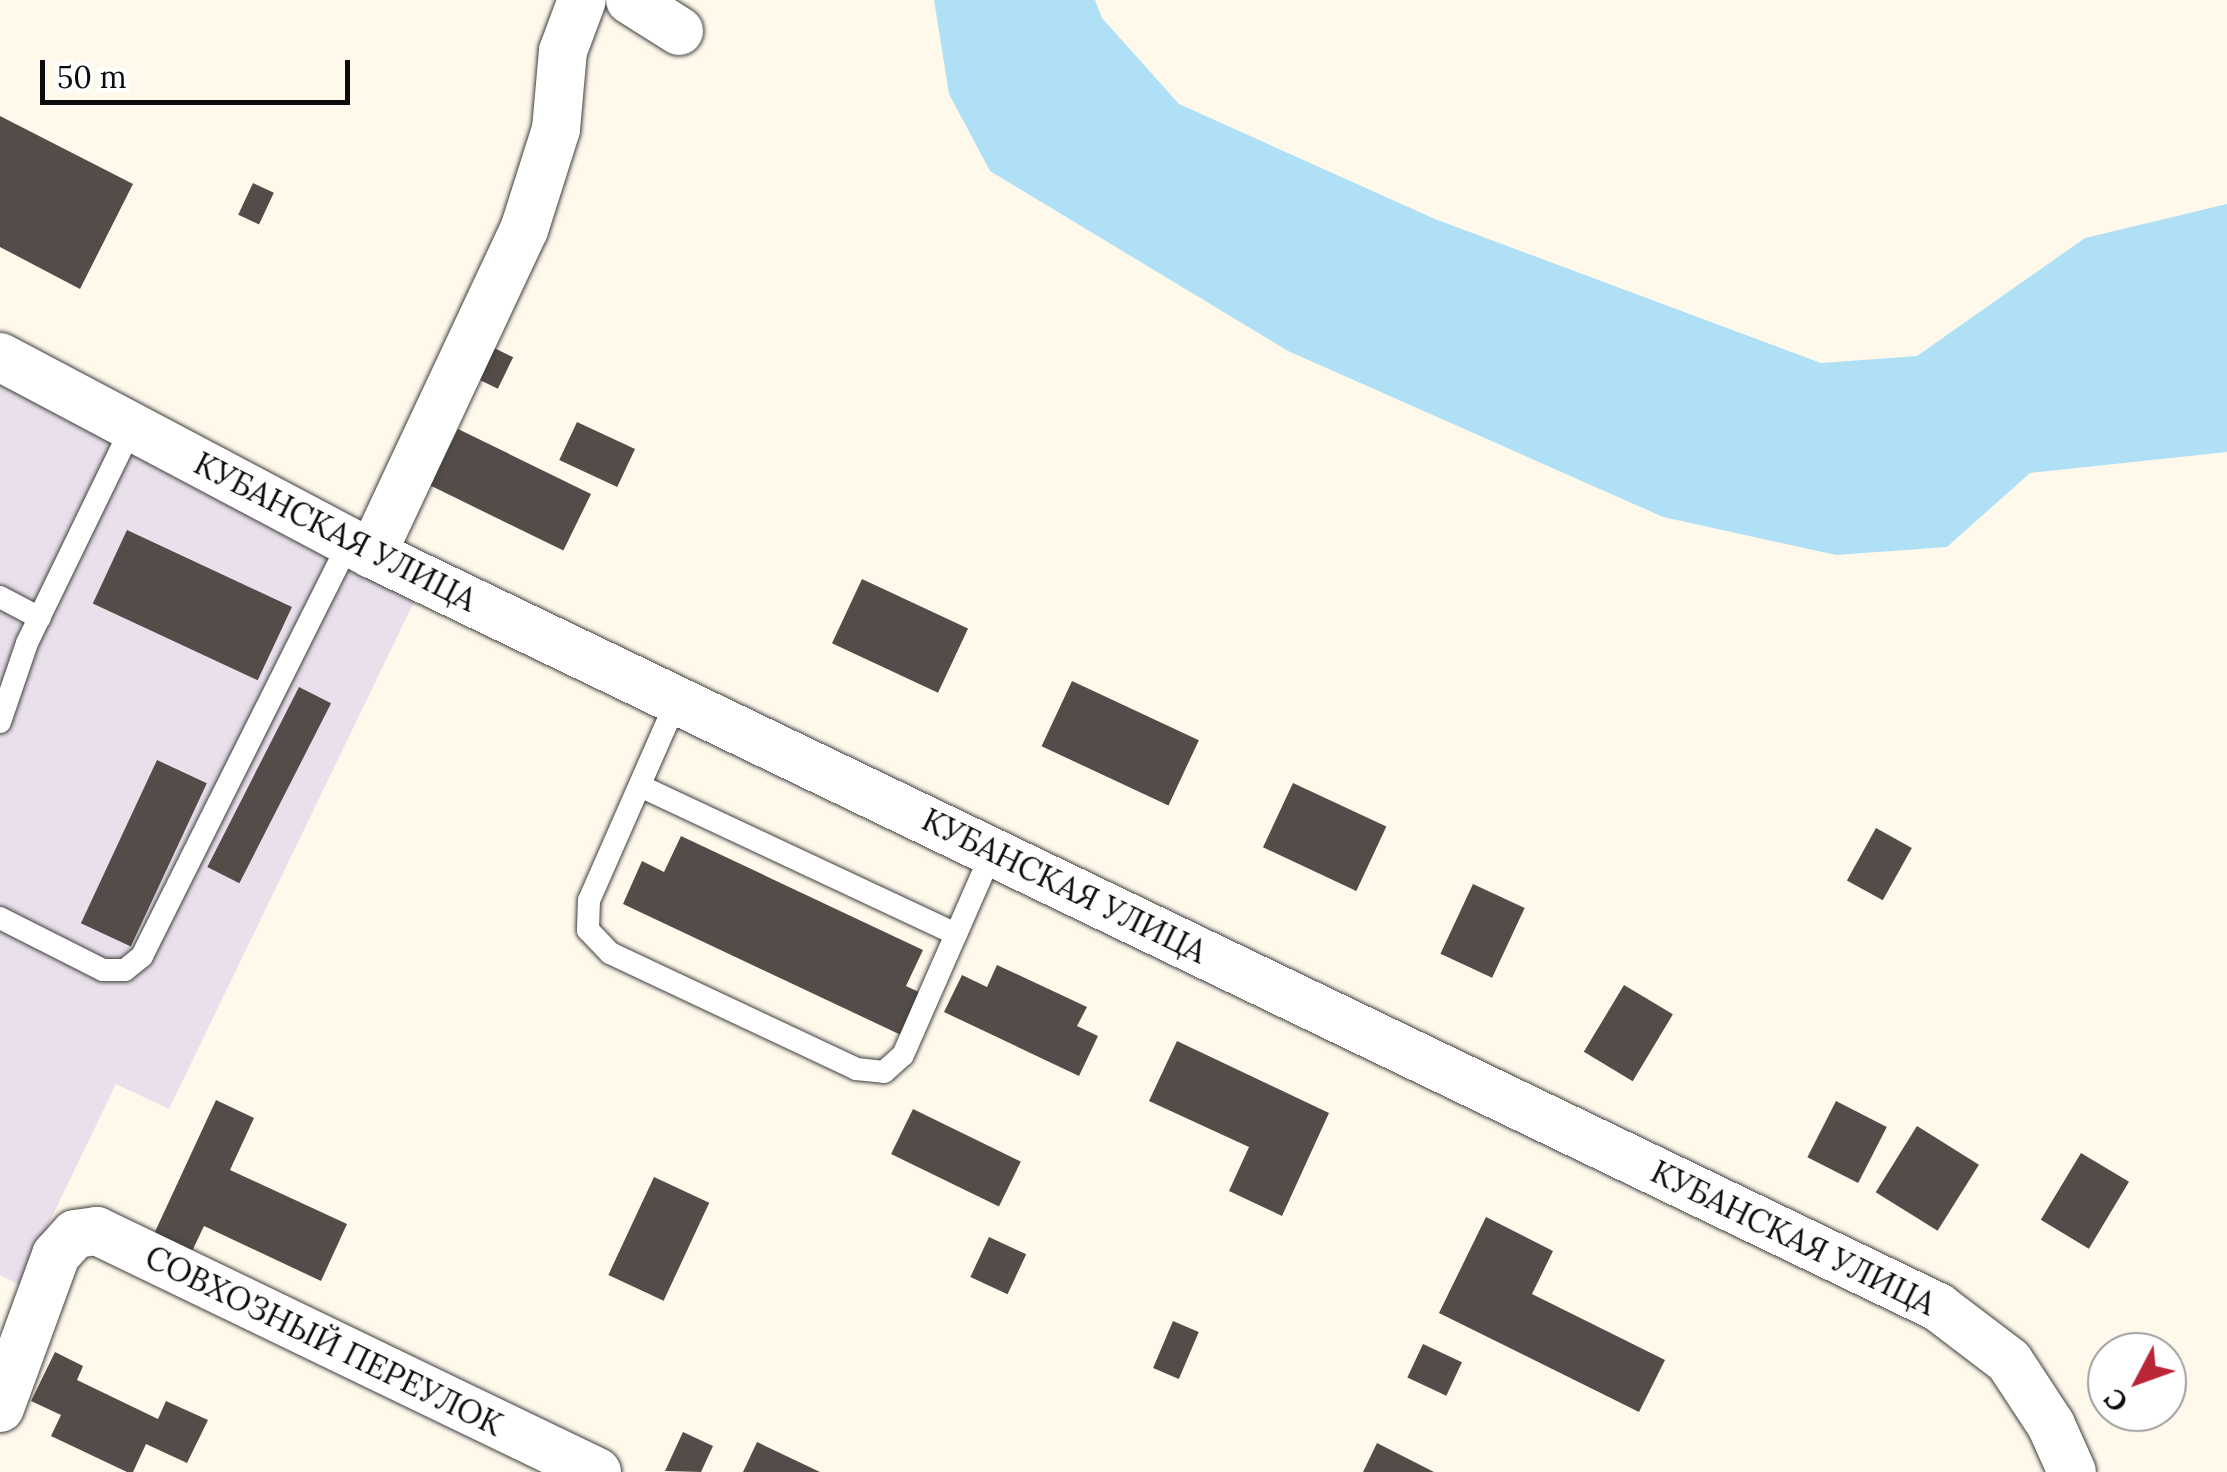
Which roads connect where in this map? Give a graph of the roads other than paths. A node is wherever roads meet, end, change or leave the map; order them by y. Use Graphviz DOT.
graph roads {
  1 [pos="582,0"];
  2 [pos="630,0"];
  3 [pos="679,31"];
  4 [pos="0,357"];
  5 [pos="132,427"];
  6 [pos="360,548"];
  7 [pos="0,597"];
  8 [pos="40,618"];
  9 [pos="677,700"];
  10 [pos="0,722"];
  11 [pos="640,786"];
  12 [pos="992,852"];
  13 [pos="0,918"];
  14 [pos="956,934"];
  15 [pos="0,1408"];
  16 [pos="597,1472"];
  17 [pos="2072,1472"];
  1 -- 6 [label="street"];
  2 -- 3 [label="street"];
  4 -- 5 [label="street, КУБАНСКАЯ УЛИЦА"];
  5 -- 6 [label="street, КУБАНСКАЯ УЛИЦА"];
  5 -- 8 [label="lane"];
  6 -- 9 [label="street, КУБАНСКАЯ УЛИЦА"];
  6 -- 13 [label="lane"];
  7 -- 8 [label="lane"];
  8 -- 10 [label="lane"];
  9 -- 11 [label="lane"];
  9 -- 12 [label="street, КУБАНСКАЯ УЛИЦА"];
  11 -- 14 [label="lane"];
  11 -- 14 [label="lane"];
  12 -- 14 [label="lane"];
  12 -- 17 [label="street, КУБАНСКАЯ УЛИЦА"];
  15 -- 16 [label="street, СОВХОЗНЫЙ ПЕРЕУЛОК"];
}
